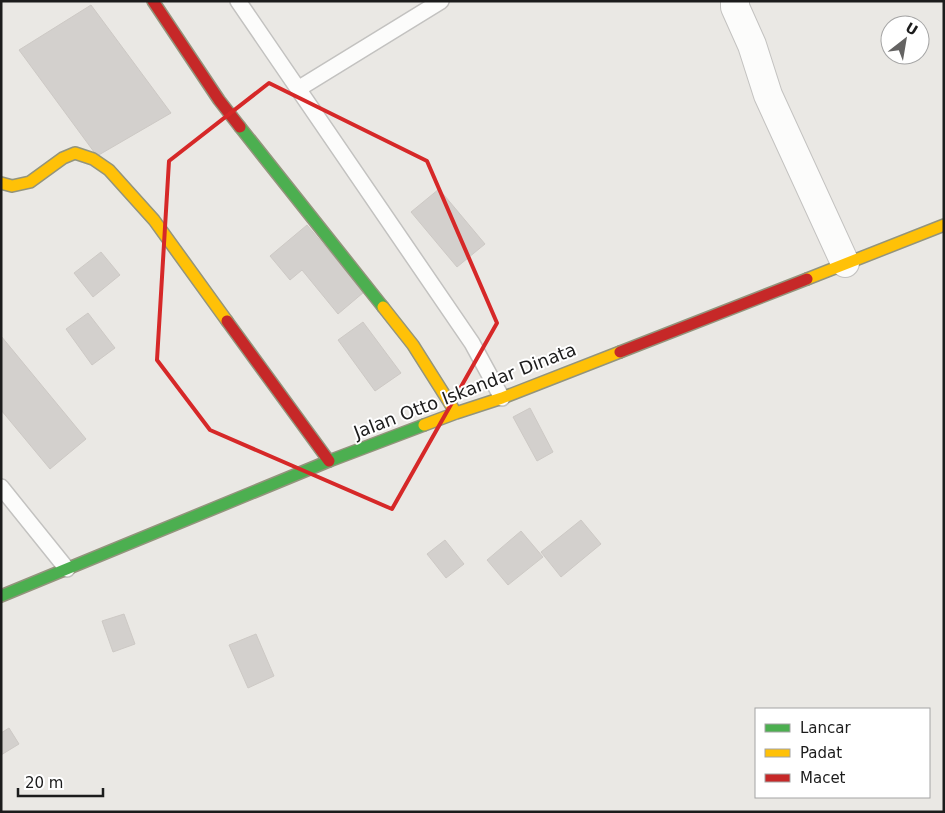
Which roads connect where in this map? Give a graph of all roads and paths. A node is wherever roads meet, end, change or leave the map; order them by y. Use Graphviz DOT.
graph roads {
  1 [pos="153,1"];
  2 [pos="238,1"];
  3 [pos="442,1"];
  4 [pos="734,1"];
  5 [pos="298,89"];
  6 [pos="1,183"];
  7 [pos="944,225"];
  8 [pos="846,264"];
  9 [pos="502,398"];
  10 [pos="456,413"];
  11 [pos="329,461"];
  12 [pos="1,487"];
  13 [pos="68,569"];
  14 [pos="1,596"];
  1 -- 10 [label="main road"];
  2 -- 5 [label="lane"];
  3 -- 5 [label="lane"];
  4 -- 8 [label="street"];
  5 -- 9 [label="lane"];
  6 -- 11 [label="main road"];
  7 -- 8 [label="main road, Jalan Otto Iskandar Dinata"];
  8 -- 9 [label="main road, Jalan Otto Iskandar Dinata"];
  9 -- 10 [label="main road, Jalan Otto Iskandar Dinata"];
  10 -- 11 [label="main road, Jalan Otto Iskandar Dinata"];
  11 -- 13 [label="main road, Jalan Otto Iskandar Dinata"];
  12 -- 13 [label="lane"];
  13 -- 14 [label="main road, Jalan Otto Iskandar Dinata"];
}
